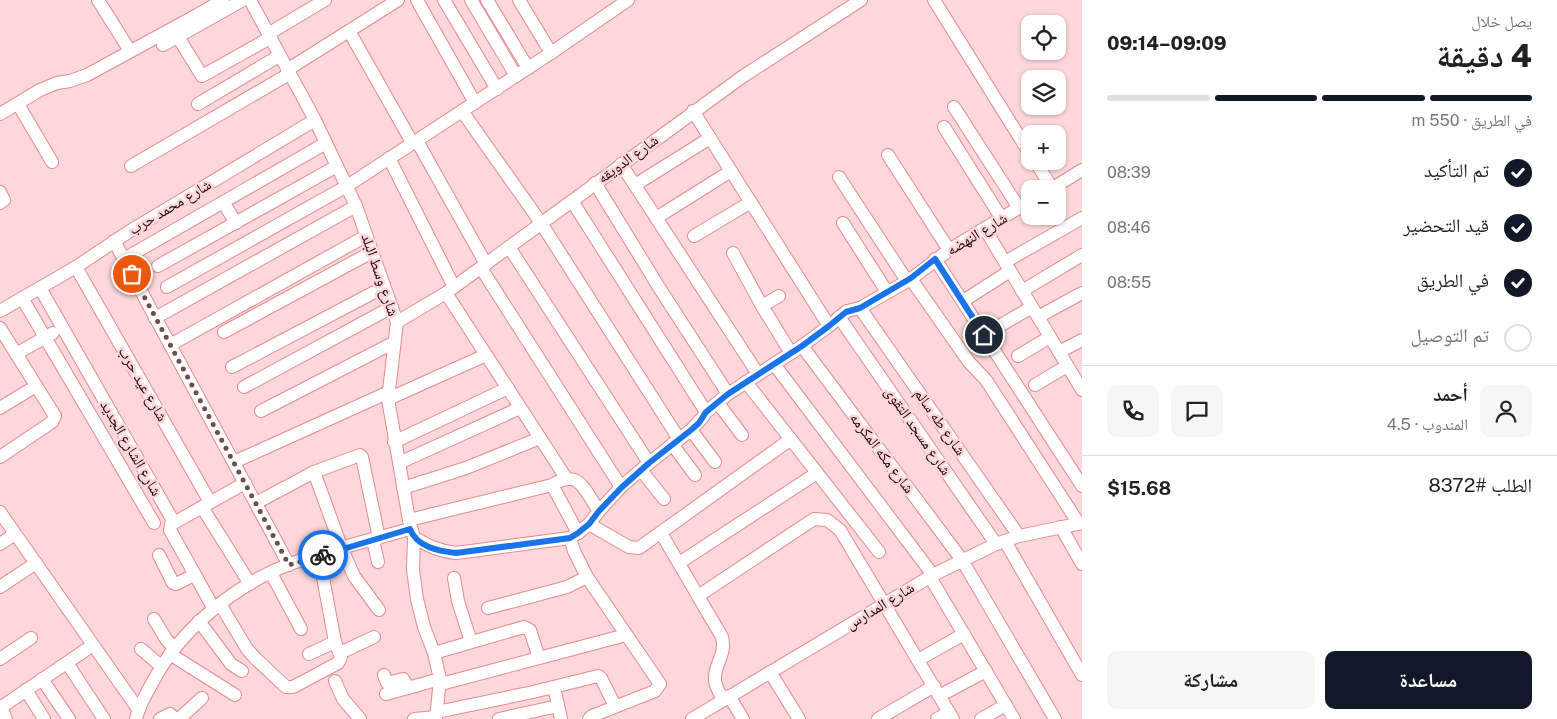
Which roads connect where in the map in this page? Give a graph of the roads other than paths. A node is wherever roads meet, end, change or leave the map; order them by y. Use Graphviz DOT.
graph roads {
  1 [pos="98,0"];
  2 [pos="222,0"];
  3 [pos="325,0"];
  4 [pos="398,0"];
  5 [pos="418,0"];
  6 [pos="444,0"];
  7 [pos="471,0"];
  8 [pos="486,0"];
  9 [pos="519,0"];
  10 [pos="628,0"];
  11 [pos="861,0"];
  12 [pos="934,0"];
  13 [pos="252,1"];
  14 [pos="349,31"];
  15 [pos="269,36"];
  16 [pos="178,37"];
  17 [pos="163,45"];
  18 [pos="130,50"];
  19 [pos="552,53"];
  20 [pos="279,56"];
  21 [pos="528,68"];
  22 [pos="288,72"];
  23 [pos="516,76"];
  24 [pos="497,89"];
  25 [pos="475,103"];
  26 [pos="18,104"];
  27 [pos="198,104"];
  28 [pos="954,107"];
  29 [pos="462,111"];
  30 [pos="693,111"];
  31 [pos="0,114"];
  32 [pos="315,120"];
  33 [pos="944,127"];
  34 [pos="710,138"];
  35 [pos="1021,140"];
  36 [pos="415,142"];
  37 [pos="326,143"];
  38 [pos="888,155"];
  39 [pos="389,158"];
  40 [pos="52,162"];
  41 [pos="621,164"];
  42 [pos="131,166"];
  43 [pos="337,166"];
  44 [pos="1082,170"];
  45 [pos="731,171"];
  46 [pos="839,177"];
  47 [pos="1065,180"];
  48 [pos="595,183"];
  49 [pos="635,185"];
  50 [pos="347,186"];
  51 [pos="572,201"];
  52 [pos="223,202"];
  53 [pos="751,202"];
  54 [pos="356,206"];
  55 [pos="1019,208"];
  56 [pos="656,218"];
  57 [pos="1082,218"];
  58 [pos="1002,219"];
  59 [pos="236,223"];
  60 [pos="843,223"];
  61 [pos="541,224"];
  62 [pos="985,229"];
  63 [pos="366,236"];
  64 [pos="694,236"];
  65 [pos="114,242"];
  66 [pos="510,247"];
  67 [pos="949,250"];
  68 [pos="372,252"];
  69 [pos="733,253"];
  70 [pos="1082,255"];
  71 [pos="124,259"];
  72 [pos="935,259"];
  73 [pos="76,266"];
  74 [pos="158,266"];
  75 [pos="484,266"];
  76 [pos="1007,267"];
  77 [pos="909,280"];
  78 [pos="384,287"];
  79 [pos="40,288"];
  80 [pos="167,288"];
  81 [pos="450,290"];
  82 [pos="1022,291"];
  83 [pos="887,292"];
  84 [pos="1082,293"];
  85 [pos="780,296"];
  86 [pos="22,298"];
  87 [pos="962,301"];
  88 [pos="762,306"];
  89 [pos="392,307"];
  90 [pos="860,308"];
  91 [pos="0,311"];
  92 [pos="1035,312"];
  93 [pos="155,318"];
  94 [pos="839,318"];
  95 [pos="397,322"];
  96 [pos="829,326"];
  97 [pos="63,328"];
  98 [pos="224,332"];
  99 [pos="2,335"];
  100 [pos="984,335"];
  101 [pos="46,337"];
  102 [pos="1050,337"];
  103 [pos="1082,340"];
  104 [pos="393,343"];
  105 [pos="170,345"];
  106 [pos="797,349"];
  107 [pos="1059,352"];
  108 [pos="16,354"];
  109 [pos="486,355"];
  110 [pos="1018,356"];
  111 [pos="774,364"];
  112 [pos="1067,366"];
  113 [pos="232,367"];
  114 [pos="758,374"];
  115 [pos="746,382"];
  116 [pos="1035,385"];
  117 [pos="36,386"];
  118 [pos="1081,386"];
  119 [pos="244,387"];
  120 [pos="508,388"];
  121 [pos="728,394"];
  122 [pos="389,395"];
  123 [pos="718,403"];
  124 [pos="0,408"];
  125 [pos="520,408"];
  126 [pos="261,411"];
  127 [pos="706,412"];
  128 [pos="691,430"];
  129 [pos="742,435"];
  130 [pos="540,438"];
  131 [pos="790,439"];
  132 [pos="394,442"];
  133 [pos="676,442"];
  134 [pos="0,457"];
  135 [pos="234,462"];
  136 [pos="715,462"];
  137 [pos="398,463"];
  138 [pos="645,467"];
  139 [pos="314,472"];
  140 [pos="817,473"];
  141 [pos="695,475"];
  142 [pos="566,478"];
  143 [pos="245,484"];
  144 [pos="552,485"];
  145 [pos="1082,486"];
  146 [pos="403,488"];
  147 [pos="621,488"];
  148 [pos="664,498"];
  149 [pos="256,503"];
  150 [pos="206,505"];
  151 [pos="599,511"];
  152 [pos="0,512"];
  153 [pos="154,523"];
  154 [pos="172,524"];
  155 [pos="589,524"];
  156 [pos="1080,524"];
  157 [pos="1061,527"];
  158 [pos="411,529"];
  159 [pos="661,533"];
  160 [pos="15,534"];
  161 [pos="574,535"];
  162 [pos="1019,536"];
  163 [pos="376,539"];
  164 [pos="1001,543"];
  165 [pos="0,544"];
  166 [pos="342,549"];
  167 [pos="879,552"];
  168 [pos="159,555"];
  169 [pos="319,556"];
  170 [pos="962,560"];
  171 [pos="378,562"];
  172 [pos="36,563"];
  173 [pos="679,563"];
  174 [pos="1082,564"];
  175 [pos="289,565"];
  176 [pos="271,573"];
  177 [pos="194,575"];
  178 [pos="931,576"];
  179 [pos="587,577"];
  180 [pos="454,578"];
  181 [pos="250,584"];
  182 [pos="0,587"];
  183 [pos="698,596"];
  184 [pos="885,604"];
  185 [pos="217,607"];
  186 [pos="488,608"];
  187 [pos="379,610"];
  188 [pos="154,619"];
  189 [pos="199,622"];
  190 [pos="301,629"];
  191 [pos="964,634"];
  192 [pos="626,635"];
  193 [pos="368,636"];
  194 [pos="32,638"];
  195 [pos="471,642"];
  196 [pos="93,645"];
  197 [pos="338,648"];
  198 [pos="141,649"];
  199 [pos="172,651"];
  200 [pos="434,653"];
  201 [pos="309,654"];
  202 [pos="539,658"];
  203 [pos="0,659"];
  204 [pos="918,660"];
  205 [pos="66,663"];
  206 [pos="161,666"];
  207 [pos="242,671"];
  208 [pos="986,671"];
  209 [pos="770,672"];
  210 [pos="384,675"];
  211 [pos="1082,675"];
  212 [pos="42,679"];
  213 [pos="335,681"];
  214 [pos="440,682"];
  215 [pos="554,687"];
  216 [pos="408,688"];
  217 [pos="26,690"];
  218 [pos="936,691"];
  219 [pos="235,694"];
  220 [pos="386,694"];
  221 [pos="202,698"];
  222 [pos="726,698"];
  223 [pos="1006,705"];
  224 [pos="558,706"];
  225 [pos="615,706"];
  226 [pos="3,711"];
  227 [pos="894,715"];
  228 [pos="135,716"];
  229 [pos="436,716"];
  230 [pos="951,716"];
  231 [pos="44,719"];
  232 [pos="69,719"];
  233 [pos="104,719"];
  234 [pos="160,719"];
  235 [pos="360,719"];
  236 [pos="414,719"];
  237 [pos="500,719"];
  238 [pos="561,719"];
  239 [pos="589,719"];
  240 [pos="692,719"];
  241 [pos="743,719"];
  242 [pos="799,719"];
  243 [pos="878,719"];
  244 [pos="937,719"];
  245 [pos="981,719"];
  246 [pos="1014,719"];
  247 [pos="1055,719"];
  1 -- 18 [label="street"];
  2 -- 18 [label="street"];
  3 -- 15 [label="street"];
  4 -- 14 [label="street"];
  5 -- 25 [label="street"];
  6 -- 24 [label="street"];
  7 -- 23 [label="street"];
  8 -- 21 [label="street"];
  9 -- 19 [label="street"];
  10 -- 19 [label="street"];
  11 -- 30 [label="street, شارع الدويقه"];
  12 -- 35 [label="street"];
  13 -- 15 [label="street, شارع وسط البلد"];
  13 -- 16 [label="street"];
  14 -- 22 [label="street"];
  14 -- 36 [label="street"];
  15 -- 16 [label="street"];
  15 -- 20 [label="street, شارع وسط البلد"];
  16 -- 17 [label="street"];
  18 -- 26 [label="street"];
  19 -- 21 [label="street"];
  20 -- 22 [label="street, شارع وسط البلد"];
  20 -- 27 [label="street"];
  21 -- 23 [label="street"];
  22 -- 32 [label="street, شارع وسط البلد"];
  22 -- 42 [label="street"];
  23 -- 24 [label="street"];
  24 -- 25 [label="street"];
  25 -- 29 [label="street"];
  26 -- 31 [label="street"];
  26 -- 40 [label="street"];
  28 -- 55 [label="street"];
  29 -- 36 [label="street"];
  29 -- 61 [label="street"];
  30 -- 34 [label="street"];
  30 -- 41 [label="street, شارع الدويقه"];
  32 -- 37 [label="street, شارع وسط البلد"];
  32 -- 65 [label="street, شارع محمد حرب"];
  33 -- 58 [label="street"];
  34 -- 45 [label="street"];
  34 -- 49 [label="street"];
  36 -- 39 [label="street"];
  36 -- 75 [label="street"];
  37 -- 43 [label="street, شارع وسط البلد"];
  37 -- 52 [label="street"];
  38 -- 67 [label="street"];
  39 -- 50 [label="street"];
  39 -- 81 [label="street"];
  41 -- 48 [label="street, شارع الدويقه"];
  41 -- 49 [label="street"];
  43 -- 50 [label="street, شارع وسط البلد"];
  43 -- 59 [label="street"];
  44 -- 47 [label="street"];
  45 -- 53 [label="street"];
  45 -- 56 [label="street"];
  46 -- 77 [label="street"];
  48 -- 51 [label="street, شارع الدويقه"];
  48 -- 121 [label="street"];
  49 -- 56 [label="street"];
  50 -- 54 [label="street, شارع وسط البلد"];
  50 -- 80 [label="street"];
  51 -- 61 [label="street, شارع الدويقه"];
  51 -- 127 [label="street"];
  52 -- 59 [label="street"];
  52 -- 71 [label="street"];
  53 -- 64 [label="street"];
  53 -- 96 [label="street"];
  54 -- 63 [label="street, شارع وسط البلد"];
  54 -- 93 [label="street"];
  55 -- 58 [label="street, شارع النهضه"];
  56 -- 114 [label="street"];
  57 -- 76 [label="street"];
  58 -- 62 [label="street, شارع النهضه"];
  59 -- 74 [label="street"];
  60 -- 83 [label="street"];
  61 -- 66 [label="street, شارع الدويقه"];
  61 -- 133 [label="street"];
  62 -- 67 [label="street, شارع النهضه"];
  62 -- 76 [label="street"];
  63 -- 68 [label="street, شارع وسط البلد"];
  63 -- 105 [label="street"];
  65 -- 71 [label="street"];
  65 -- 73 [label="street, شارع محمد حرب"];
  66 -- 75 [label="street, شارع الدويقه"];
  66 -- 138 [label="street"];
  67 -- 72 [label="street, شارع النهضه"];
  68 -- 78 [label="street, شارع وسط البلد"];
  68 -- 98 [label="street"];
  69 -- 88 [label="street, شارع مكه المكرمه"];
  70 -- 82 [label="street"];
  71 -- 93 [label="street"];
  72 -- 77 [label="street, شارع النهضه"];
  72 -- 87 [label="street"];
  73 -- 79 [label="street, شارع محمد حرب"];
  73 -- 150 [label="street, شارع عيد حرب"];
  75 -- 81 [label="street, شارع الدويقه"];
  75 -- 147 [label="street"];
  76 -- 82 [label="street"];
  76 -- 87 [label="street"];
  77 -- 83 [label="street, شارع النهضه"];
  77 -- 156 [label="street"];
  78 -- 89 [label="street, شارع وسط البلد"];
  78 -- 113 [label="street"];
  79 -- 86 [label="street, شارع محمد حرب"];
  79 -- 97 [label="street, شارع الشارع الجديد"];
  81 -- 95 [label="street, شارع الدويقه"];
  81 -- 109 [label="street"];
  82 -- 92 [label="street"];
  83 -- 90 [label="street, شارع النهضه"];
  84 -- 92 [label="street"];
  85 -- 88 [label="street"];
  86 -- 91 [label="street, شارع محمد حرب"];
  86 -- 101 [label="street"];
  87 -- 100 [label="street"];
  88 -- 106 [label="street, شارع مكه المكرمه"];
  89 -- 95 [label="street, شارع وسط البلد"];
  89 -- 119 [label="street"];
  90 -- 94 [label="street, شارع النهضه"];
  90 -- 162 [label="street, شارع طه سالم"];
  92 -- 100 [label="street"];
  92 -- 102 [label="street"];
  93 -- 105 [label="street"];
  94 -- 96 [label="street, شارع النهضه"];
  94 -- 164 [label="street, شارع مسجد التقوى"];
  95 -- 104 [label="street, شارع وسط البلد"];
  96 -- 106 [label="street, شارع النهضه"];
  97 -- 101 [label="street"];
  97 -- 154 [label="street, شارع الشارع الجديد"];
  99 -- 108 [label="street"];
  100 -- 145 [label="street"];
  101 -- 108 [label="street"];
  101 -- 153 [label="street"];
  102 -- 107 [label="street"];
  102 -- 110 [label="street"];
  103 -- 107 [label="street"];
  104 -- 122 [label="street, شارع وسط البلد"];
  104 -- 126 [label="street"];
  105 -- 135 [label="street"];
  106 -- 111 [label="street, شارع النهضه"];
  106 -- 170 [label="street, شارع مكه المكرمه"];
  107 -- 112 [label="street"];
  108 -- 117 [label="street"];
  109 -- 120 [label="street"];
  109 -- 122 [label="street"];
  111 -- 114 [label="street, شارع النهضه"];
  111 -- 178 [label="street"];
  112 -- 116 [label="street"];
  112 -- 118 [label="street"];
  114 -- 115 [label="street, شارع النهضه"];
  115 -- 121 [label="street, شارع النهضه"];
  115 -- 131 [label="street"];
  117 -- 124 [label="street"];
  117 -- 134 [label="street"];
  120 -- 125 [label="street"];
  120 -- 132 [label="street"];
  121 -- 123 [label="street, شارع النهضه"];
  122 -- 132 [label="street, شارع وسط البلد"];
  122 -- 135 [label="street"];
  123 -- 127 [label="street, شارع النهضه"];
  123 -- 129 [label="street"];
  125 -- 130 [label="street"];
  125 -- 137 [label="street"];
  127 -- 128 [label="street, شارع النهضه"];
  128 -- 133 [label="street, شارع النهضه"];
  128 -- 136 [label="street"];
  130 -- 142 [label="street"];
  130 -- 146 [label="street"];
  131 -- 140 [label="street"];
  131 -- 159 [label="street"];
  132 -- 137 [label="street, شارع وسط البلد"];
  133 -- 138 [label="street, شارع النهضه"];
  133 -- 141 [label="street"];
  135 -- 143 [label="street"];
  137 -- 146 [label="street, شارع وسط البلد"];
  138 -- 147 [label="street, شارع النهضه"];
  138 -- 148 [label="street"];
  139 -- 149 [label="street"];
  139 -- 163 [label="street"];
  139 -- 166 [label="street"];
  140 -- 167 [label="street"];
  140 -- 173 [label="street"];
  142 -- 144 [label="street"];
  142 -- 151 [label="street"];
  143 -- 149 [label="street"];
  143 -- 150 [label="street"];
  144 -- 158 [label="street"];
  144 -- 161 [label="street"];
  146 -- 158 [label="street, شارع وسط البلد"];
  147 -- 151 [label="street, شارع النهضه"];
  149 -- 175 [label="street"];
  150 -- 154 [label="street"];
  150 -- 181 [label="street, شارع عيد حرب"];
  151 -- 155 [label="street, شارع النهضه"];
  152 -- 160 [label="street"];
  154 -- 177 [label="street, شارع الشارع الجديد"];
  155 -- 159 [label="street"];
  155 -- 161 [label="street, شارع النهضه"];
  156 -- 157 [label="street, شارع المدارس"];
  157 -- 162 [label="street, شارع المدارس"];
  157 -- 174 [label="street"];
  158 -- 161 [label="street"];
  158 -- 163 [label="street"];
  158 -- 200 [label="street, شارع وسط البلد"];
  159 -- 173 [label="street"];
  160 -- 165 [label="street"];
  160 -- 172 [label="street"];
  161 -- 179 [label="street"];
  162 -- 164 [label="street, شارع المدارس"];
  163 -- 166 [label="street"];
  163 -- 171 [label="street"];
  164 -- 170 [label="street, شارع المدارس"];
  164 -- 211 [label="street, شارع مسجد التقوى"];
  166 -- 169 [label="street"];
  166 -- 187 [label="street"];
  168 -- 177 [label="street"];
  169 -- 175 [label="street"];
  169 -- 197 [label="street"];
  170 -- 178 [label="street, شارع المدارس"];
  170 -- 247 [label="street, شارع مكه المكرمه"];
  172 -- 182 [label="street"];
  172 -- 196 [label="street"];
  173 -- 183 [label="street"];
  175 -- 176 [label="street"];
  176 -- 181 [label="street"];
  176 -- 190 [label="street"];
  177 -- 185 [label="street, شارع الشارع الجديد"];
  178 -- 184 [label="street, شارع المدارس"];
  178 -- 191 [label="street"];
  179 -- 186 [label="street"];
  179 -- 192 [label="street"];
  180 -- 195 [label="street"];
  181 -- 185 [label="street"];
  183 -- 184 [label="street"];
  183 -- 222 [label="street"];
  184 -- 204 [label="street"];
  184 -- 209 [label="street, شارع المدارس"];
  185 -- 189 [label="street"];
  185 -- 197 [label="street, شارع الشارع الجديد"];
  188 -- 199 [label="street"];
  189 -- 199 [label="street"];
  189 -- 207 [label="street"];
  191 -- 204 [label="street"];
  191 -- 208 [label="street"];
  192 -- 202 [label="street"];
  192 -- 225 [label="street"];
  193 -- 197 [label="street"];
  194 -- 203 [label="street"];
  195 -- 200 [label="street"];
  195 -- 202 [label="street"];
  196 -- 205 [label="street"];
  196 -- 228 [label="street"];
  197 -- 201 [label="street"];
  198 -- 206 [label="street"];
  199 -- 206 [label="street"];
  199 -- 219 [label="street"];
  200 -- 214 [label="street, شارع وسط البلد"];
  202 -- 214 [label="street"];
  204 -- 218 [label="street"];
  205 -- 212 [label="street"];
  205 -- 233 [label="street"];
  206 -- 228 [label="street"];
  208 -- 218 [label="street"];
  208 -- 223 [label="street"];
  209 -- 222 [label="street, شارع المدارس"];
  209 -- 242 [label="street"];
  210 -- 216 [label="street"];
  212 -- 217 [label="street"];
  212 -- 232 [label="street"];
  213 -- 235 [label="street"];
  214 -- 216 [label="street"];
  214 -- 229 [label="street, شارع وسط البلد"];
  215 -- 224 [label="street"];
  215 -- 225 [label="street"];
  215 -- 229 [label="street"];
  216 -- 220 [label="street"];
  217 -- 226 [label="street"];
  217 -- 231 [label="street"];
  218 -- 227 [label="street"];
  218 -- 230 [label="street"];
  221 -- 234 [label="street"];
  222 -- 240 [label="street, شارع المدارس"];
  222 -- 241 [label="street"];
  223 -- 245 [label="street"];
  223 -- 246 [label="street"];
  224 -- 237 [label="street"];
  224 -- 238 [label="street"];
  225 -- 239 [label="street"];
  227 -- 243 [label="street"];
  229 -- 236 [label="street"];
  230 -- 244 [label="street"];
}
